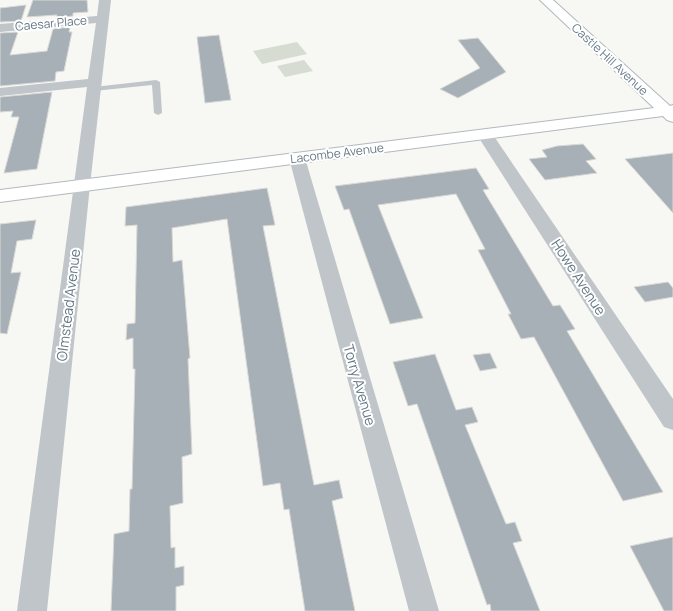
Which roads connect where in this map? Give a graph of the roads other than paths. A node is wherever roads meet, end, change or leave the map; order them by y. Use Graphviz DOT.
graph roads {
  1 [pos="546,0"];
  2 [pos="104,9"];
  3 [pos="0,28"];
  4 [pos="94,86"];
  5 [pos="0,92"];
  6 [pos="158,113"];
  7 [pos="671,113"];
  8 [pos="485,135"];
  9 [pos="297,158"];
  10 [pos="82,185"];
  11 [pos="0,196"];
  12 [pos="673,419"];
  13 [pos="32,611"];
  14 [pos="424,611"];
  1 -- 7 [label="main road, Castle Hill Avenue"];
  2 -- 3 [label="street, Caesar Place"];
  2 -- 4 [label="street, Olmstead Avenue"];
  4 -- 5 [label="street"];
  4 -- 6 [label="lane"];
  4 -- 10 [label="street, Olmstead Avenue"];
  7 -- 8 [label="main road, Lacombe Avenue"];
  8 -- 9 [label="main road, Lacombe Avenue"];
  8 -- 12 [label="street, Howe Avenue"];
  9 -- 10 [label="main road, Lacombe Avenue"];
  9 -- 14 [label="street, Torry Avenue"];
  10 -- 11 [label="main road, Lacombe Avenue"];
  10 -- 13 [label="street, Olmstead Avenue"];
}
